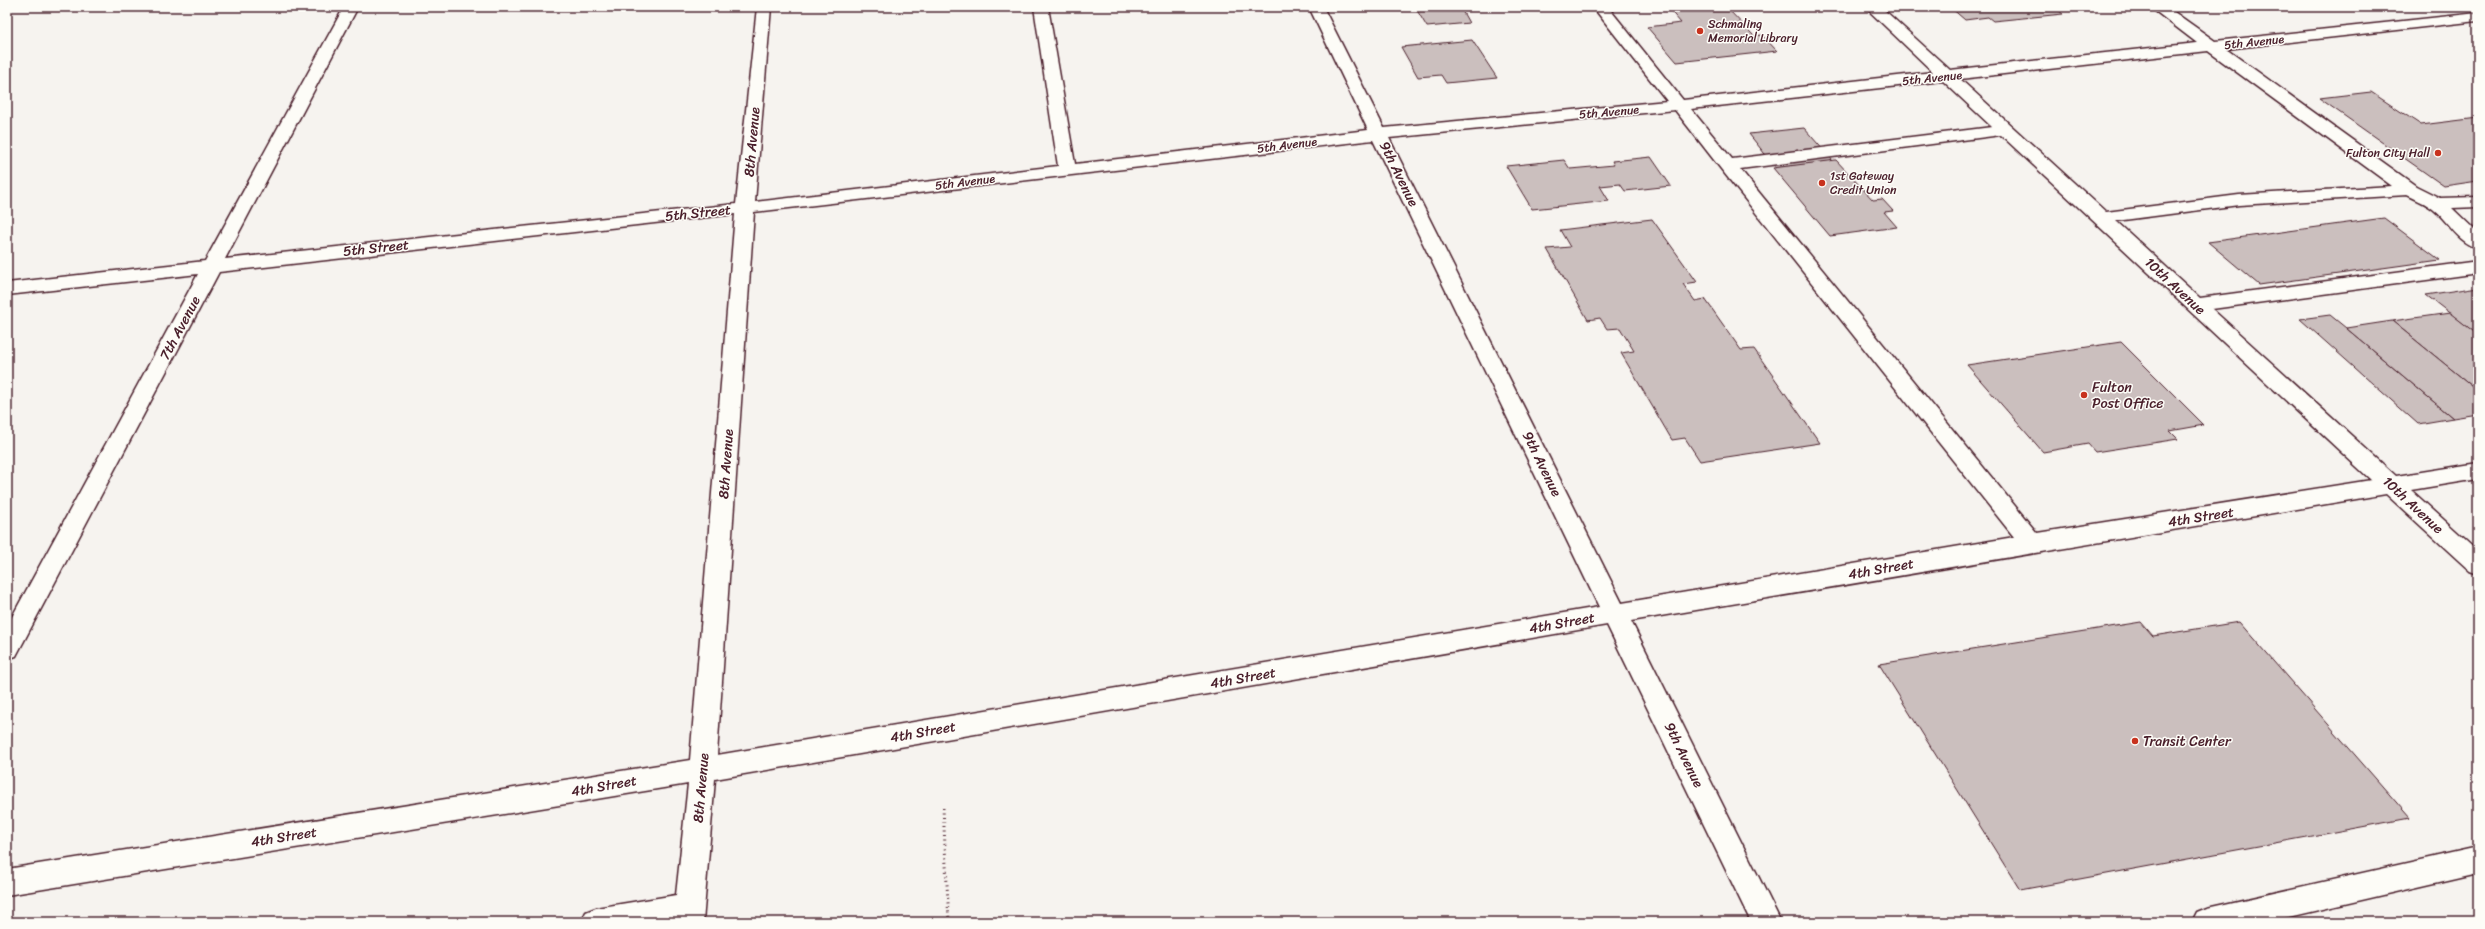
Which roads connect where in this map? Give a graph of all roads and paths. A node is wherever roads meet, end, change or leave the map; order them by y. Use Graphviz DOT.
graph roads {
  1 [pos="351,7"];
  2 [pos="764,7"];
  3 [pos="1041,7"];
  4 [pos="1316,7"];
  5 [pos="1600,7"];
  6 [pos="1872,7"];
  7 [pos="2156,7"];
  8 [pos="2455,7"];
  9 [pos="2476,19"];
  10 [pos="2212,47"];
  11 [pos="1947,76"];
  12 [pos="1679,105"];
  13 [pos="2005,130"];
  14 [pos="1379,134"];
  15 [pos="1727,165"];
  16 [pos="1067,171"];
  17 [pos="2410,190"];
  18 [pos="2478,202"];
  19 [pos="2437,203"];
  20 [pos="746,208"];
  21 [pos="2101,218"];
  22 [pos="2478,242"];
  23 [pos="212,267"];
  24 [pos="2478,267"];
  25 [pos="7,289"];
  26 [pos="2196,305"];
  27 [pos="2478,471"];
  28 [pos="2391,485"];
  29 [pos="2032,543"];
  30 [pos="2478,565"];
  31 [pos="1615,614"];
  32 [pos="7,649"];
  33 [pos="703,769"];
  34 [pos="943,808"];
  35 [pos="2478,860"];
  36 [pos="7,882"];
  37 [pos="689,914"];
  38 [pos="596,922"];
  39 [pos="949,922"];
  40 [pos="1766,922"];
  41 [pos="2207,922"];
  1 -- 23 [label="street, 7th Avenue"];
  2 -- 20 [label="street, 8th Avenue"];
  3 -- 16 [label="street"];
  4 -- 14 [label="street, 9th Avenue"];
  5 -- 12 [label="street"];
  6 -- 11 [label="street, 10th Avenue"];
  7 -- 10 [label="street"];
  8 -- 9 [label="street"];
  9 -- 10 [label="street, 5th Avenue"];
  10 -- 11 [label="street, 5th Avenue"];
  10 -- 17 [label="street"];
  11 -- 12 [label="street, 5th Avenue"];
  11 -- 13 [label="street, 10th Avenue"];
  12 -- 14 [label="street, 5th Avenue"];
  12 -- 15 [label="street"];
  13 -- 15 [label="street"];
  13 -- 21 [label="street, 10th Avenue"];
  14 -- 16 [label="street, 5th Avenue"];
  14 -- 31 [label="street, 9th Avenue"];
  15 -- 29 [label="street"];
  16 -- 20 [label="street, 5th Avenue"];
  17 -- 19 [label="street"];
  17 -- 21 [label="street"];
  18 -- 19 [label="street"];
  19 -- 22 [label="street"];
  20 -- 23 [label="street, 5th Street"];
  20 -- 33 [label="street, 8th Avenue"];
  21 -- 26 [label="street, 10th Avenue"];
  23 -- 25 [label="street, 5th Street"];
  23 -- 32 [label="street, 7th Avenue"];
  24 -- 26 [label="street"];
  26 -- 28 [label="street, 10th Avenue"];
  27 -- 28 [label="street, 4th Street"];
  28 -- 29 [label="street, 4th Street"];
  28 -- 30 [label="street, 10th Avenue"];
  29 -- 31 [label="street, 4th Street"];
  31 -- 33 [label="street, 4th Street"];
  31 -- 40 [label="street, 9th Avenue"];
  33 -- 36 [label="street, 4th Street"];
  33 -- 37 [label="street, 8th Avenue"];
  34 -- 39 [label="path"];
  35 -- 41 [label="street"];
  37 -- 38 [label="street"];
}
